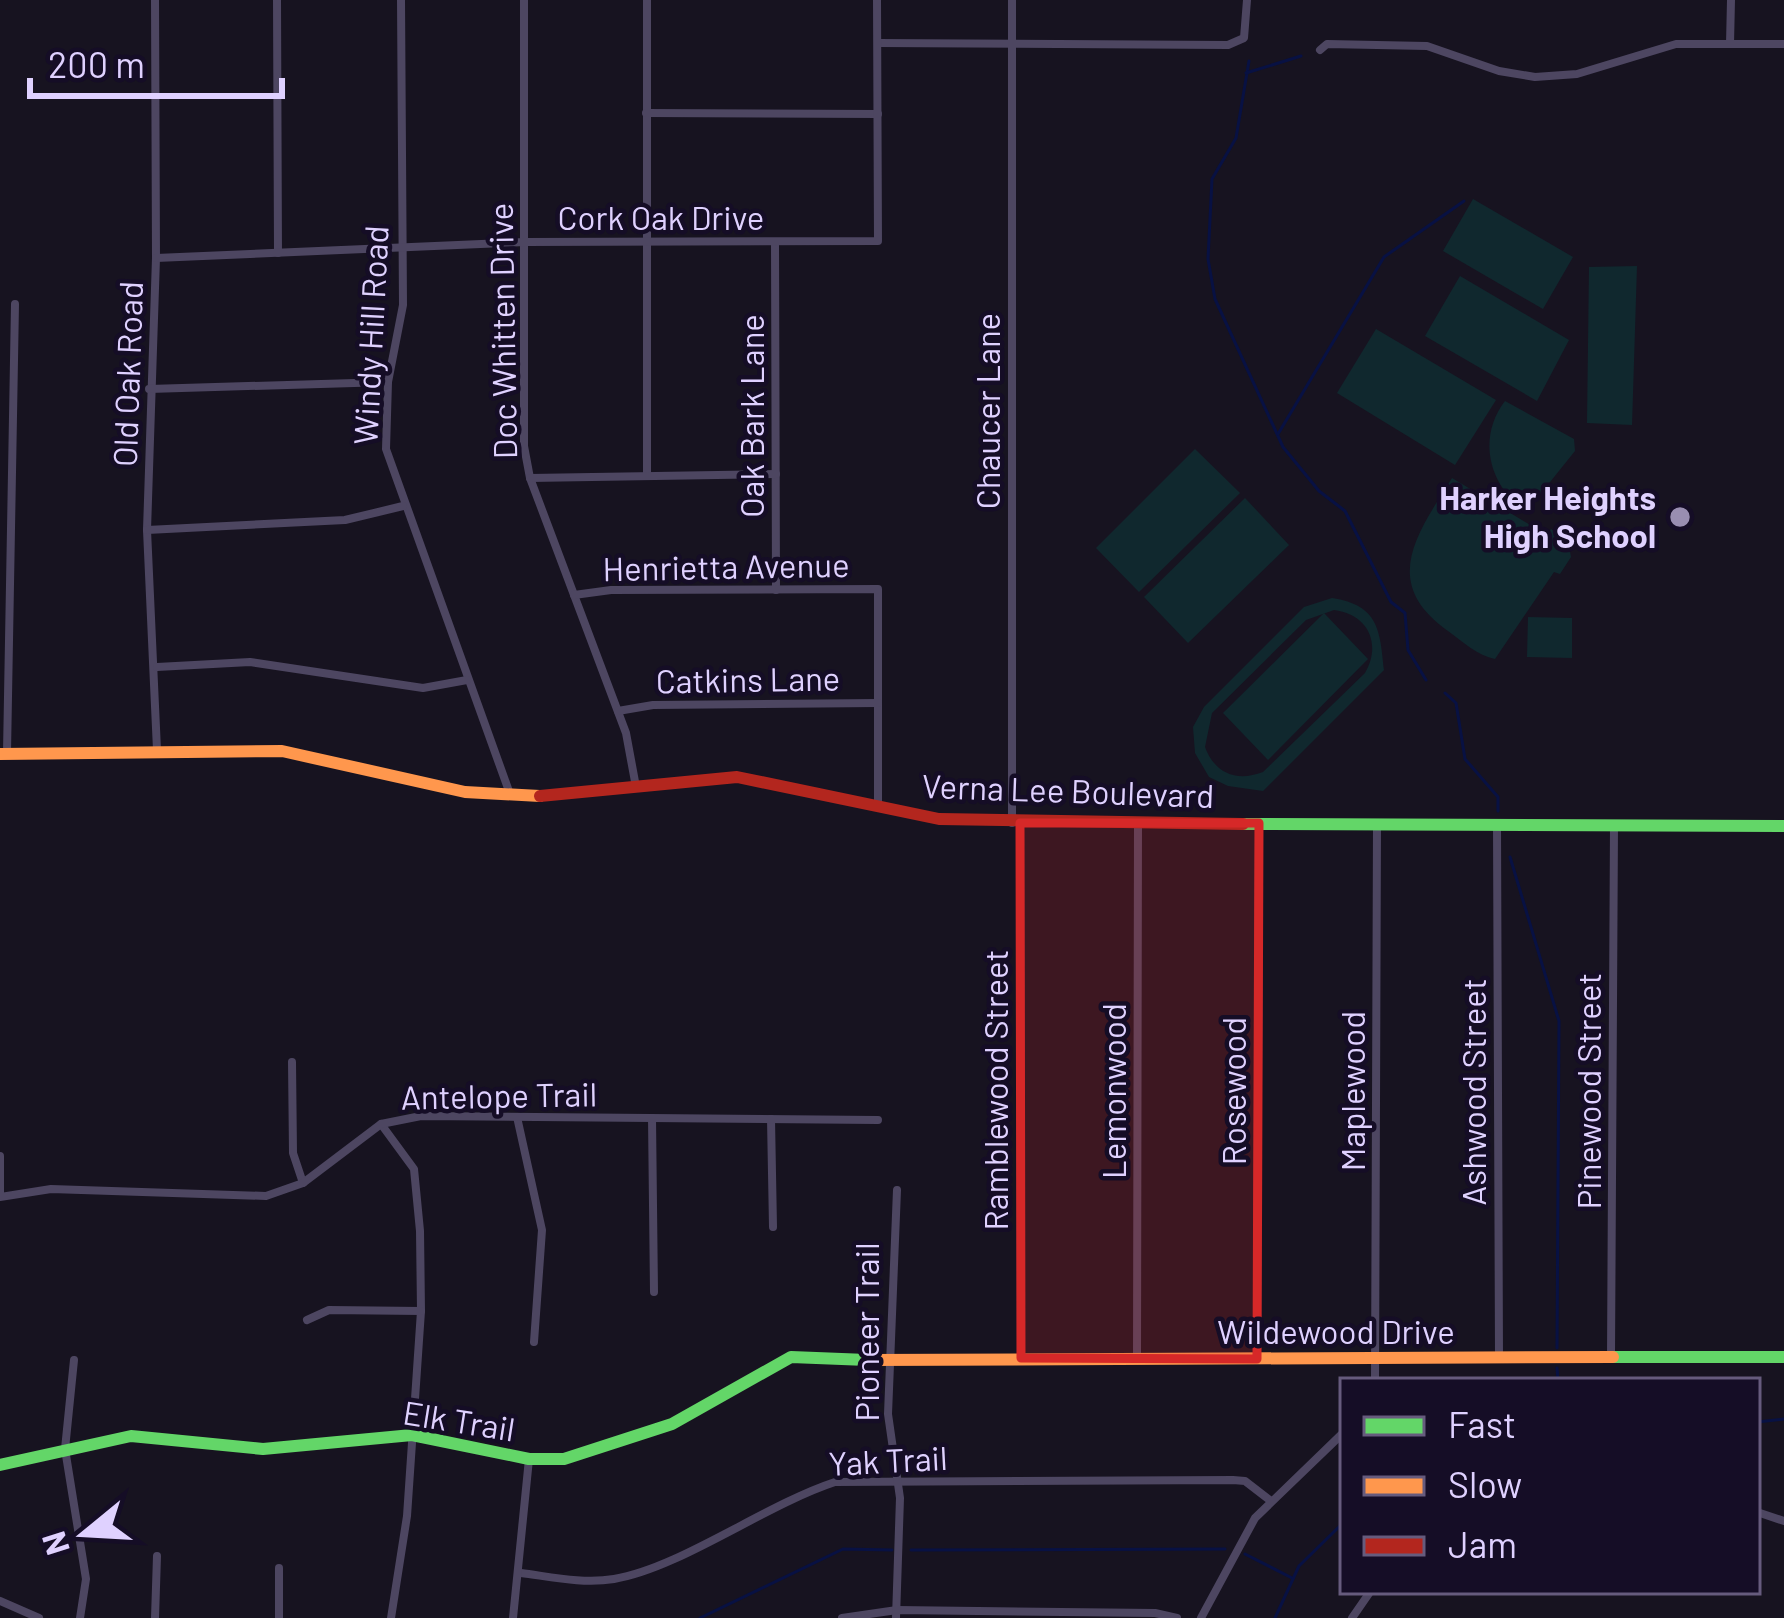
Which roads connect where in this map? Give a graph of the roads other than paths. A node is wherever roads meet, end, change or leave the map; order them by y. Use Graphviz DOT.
graph roads {
  1 [pos="155,0"];
  2 [pos="277,0"];
  3 [pos="401,0"];
  4 [pos="524,0"];
  5 [pos="646,0"];
  6 [pos="877,0"];
  7 [pos="1012,0"];
  8 [pos="1247,0"];
  9 [pos="1731,0"];
  10 [pos="878,43"];
  11 [pos="1730,44"];
  12 [pos="1784,44"];
  13 [pos="1012,45"];
  14 [pos="1320,50"];
  15 [pos="646,113"];
  16 [pos="878,114"];
  17 [pos="646,241"];
  18 [pos="525,242"];
  19 [pos="775,242"];
  20 [pos="401,248"];
  21 [pos="278,253"];
  22 [pos="156,258"];
  23 [pos="15,304"];
  24 [pos="388,382"];
  25 [pos="148,389"];
  26 [pos="647,474"];
  27 [pos="776,474"];
  28 [pos="530,478"];
  29 [pos="403,506"];
  30 [pos="147,530"];
  31 [pos="776,590"];
  32 [pos="574,595"];
  33 [pos="157,667"];
  34 [pos="467,680"];
  35 [pos="878,703"];
  36 [pos="618,710"];
  37 [pos="157,750"];
  38 [pos="3,753"];
  39 [pos="636,788"];
  40 [pos="510,795"];
  41 [pos="878,806"];
  42 [pos="1016,823"];
  43 [pos="1138,824"];
  44 [pos="1258,824"];
  45 [pos="1377,824"];
  46 [pos="1497,825"];
  47 [pos="1614,826"];
  48 [pos="1784,826"];
  49 [pos="292,1062"];
  50 [pos="517,1117"];
  51 [pos="652,1118"];
  52 [pos="771,1119"];
  53 [pos="878,1120"];
  54 [pos="381,1124"];
  55 [pos="0,1156"];
  56 [pos="303,1183"];
  57 [pos="897,1190"];
  58 [pos="0,1198"];
  59 [pos="773,1227"];
  60 [pos="654,1292"];
  61 [pos="421,1311"];
  62 [pos="307,1320"];
  63 [pos="534,1342"];
  64 [pos="1021,1358"];
  65 [pos="1376,1358"];
  66 [pos="1499,1358"];
  67 [pos="1611,1358"];
  68 [pos="1784,1358"];
  69 [pos="889,1359"];
  70 [pos="1137,1359"];
  71 [pos="1257,1359"];
  72 [pos="74,1360"];
  73 [pos="1375,1378"];
  74 [pos="412,1435"];
  75 [pos="1340,1436"];
  76 [pos="65,1449"];
  77 [pos="529,1459"];
  78 [pos="0,1465"];
  79 [pos="897,1480"];
  80 [pos="1270,1501"];
  81 [pos="157,1556"];
  82 [pos="279,1568"];
  83 [pos="521,1573"];
  84 [pos="0,1601"];
  85 [pos="897,1614"];
  86 [pos="39,1618"];
  87 [pos="80,1618"];
  88 [pos="155,1618"];
  89 [pos="280,1618"];
  90 [pos="391,1618"];
  91 [pos="513,1618"];
  92 [pos="842,1618"];
  93 [pos="1177,1618"];
  94 [pos="1202,1618"];
  1 -- 22 [label="street, Old Oak Road"];
  2 -- 21 [label="street"];
  3 -- 20 [label="street, Windy Hill Road"];
  4 -- 18 [label="street, Doc Whitten Drive"];
  5 -- 15 [label="street"];
  6 -- 10 [label="street"];
  7 -- 13 [label="street, Chaucer Lane"];
  8 -- 13 [label="street"];
  9 -- 11 [label="street"];
  10 -- 13 [label="street"];
  10 -- 16 [label="street"];
  11 -- 12 [label="street"];
  11 -- 14 [label="street"];
  13 -- 42 [label="street, Chaucer Lane"];
  15 -- 16 [label="street"];
  15 -- 17 [label="street"];
  16 -- 19 [label="street, Cork Oak Drive"];
  17 -- 18 [label="street, Cork Oak Drive"];
  17 -- 19 [label="street, Cork Oak Drive"];
  17 -- 26 [label="street"];
  18 -- 20 [label="street, Cork Oak Drive"];
  18 -- 28 [label="street, Doc Whitten Drive"];
  19 -- 27 [label="street, Oak Bark Lane"];
  20 -- 21 [label="street, Cork Oak Drive"];
  20 -- 24 [label="street, Windy Hill Road"];
  21 -- 22 [label="street, Cork Oak Drive"];
  22 -- 25 [label="street, Old Oak Road"];
  23 -- 38 [label="street"];
  24 -- 25 [label="street"];
  24 -- 29 [label="street, Windy Hill Road"];
  25 -- 30 [label="street, Old Oak Road"];
  26 -- 27 [label="street"];
  26 -- 28 [label="street"];
  27 -- 31 [label="street, Oak Bark Lane"];
  28 -- 32 [label="street, Doc Whitten Drive"];
  29 -- 30 [label="street"];
  29 -- 34 [label="street, Windy Hill Road"];
  30 -- 33 [label="street, Old Oak Road"];
  31 -- 32 [label="street, Henrietta Avenue"];
  31 -- 35 [label="street, Henrietta Avenue"];
  32 -- 36 [label="street, Doc Whitten Drive"];
  33 -- 34 [label="street"];
  33 -- 37 [label="street, Old Oak Road"];
  34 -- 40 [label="street, Windy Hill Road"];
  35 -- 36 [label="street, Catkins Lane"];
  35 -- 41 [label="street, Henrietta Avenue"];
  36 -- 39 [label="street, Doc Whitten Drive"];
  37 -- 38 [label="street, Verna Lee Boulevard"];
  37 -- 40 [label="street, Verna Lee Boulevard"];
  39 -- 40 [label="street, Verna Lee Boulevard"];
  39 -- 41 [label="street, Verna Lee Boulevard"];
  41 -- 42 [label="street, Verna Lee Boulevard"];
  42 -- 43 [label="street, Verna Lee Boulevard"];
  42 -- 64 [label="street, Ramblewood Street"];
  43 -- 44 [label="street, Verna Lee Boulevard"];
  43 -- 70 [label="street, Lemonwood"];
  44 -- 45 [label="street, Verna Lee Boulevard"];
  44 -- 71 [label="street, Rosewood"];
  45 -- 46 [label="street, Verna Lee Boulevard"];
  45 -- 65 [label="street, Maplewood"];
  46 -- 47 [label="street, Verna Lee Boulevard"];
  46 -- 66 [label="street, Ashwood Street"];
  47 -- 48 [label="street, Verna Lee Boulevard"];
  47 -- 67 [label="street, Pinewood Street"];
  49 -- 56 [label="street"];
  50 -- 51 [label="street, Antelope Trail"];
  50 -- 54 [label="street, Antelope Trail"];
  50 -- 63 [label="street"];
  51 -- 52 [label="street, Antelope Trail"];
  51 -- 60 [label="street"];
  52 -- 53 [label="street, Antelope Trail"];
  52 -- 59 [label="street"];
  54 -- 56 [label="street, Antelope Trail"];
  54 -- 61 [label="street"];
  55 -- 58 [label="street"];
  56 -- 58 [label="street, Antelope Trail"];
  57 -- 69 [label="street, Pioneer Trail"];
  61 -- 62 [label="street"];
  61 -- 74 [label="street"];
  64 -- 69 [label="street, Wildewood Drive"];
  64 -- 70 [label="street, Wildewood Drive"];
  65 -- 66 [label="street, Wildewood Drive"];
  65 -- 71 [label="street, Wildewood Drive"];
  65 -- 73 [label="street, Maplewood"];
  66 -- 67 [label="street, Wildewood Drive"];
  67 -- 68 [label="street, Wildewood Drive"];
  69 -- 77 [label="street, Elk Trail"];
  69 -- 79 [label="street, Pioneer Trail"];
  70 -- 71 [label="street, Wildewood Drive"];
  72 -- 76 [label="street"];
  74 -- 76 [label="street, Elk Trail"];
  74 -- 77 [label="street, Elk Trail"];
  74 -- 90 [label="street"];
  75 -- 80 [label="street"];
  76 -- 78 [label="street, Elk Trail"];
  76 -- 87 [label="street"];
  77 -- 83 [label="street"];
  79 -- 80 [label="street, Yak Trail"];
  79 -- 83 [label="street, Yak Trail"];
  79 -- 85 [label="street, Pioneer Trail"];
  80 -- 94 [label="street"];
  81 -- 88 [label="street"];
  82 -- 89 [label="street"];
  83 -- 91 [label="street"];
  84 -- 86 [label="street"];
  85 -- 92 [label="street"];
  85 -- 93 [label="street"];
}
